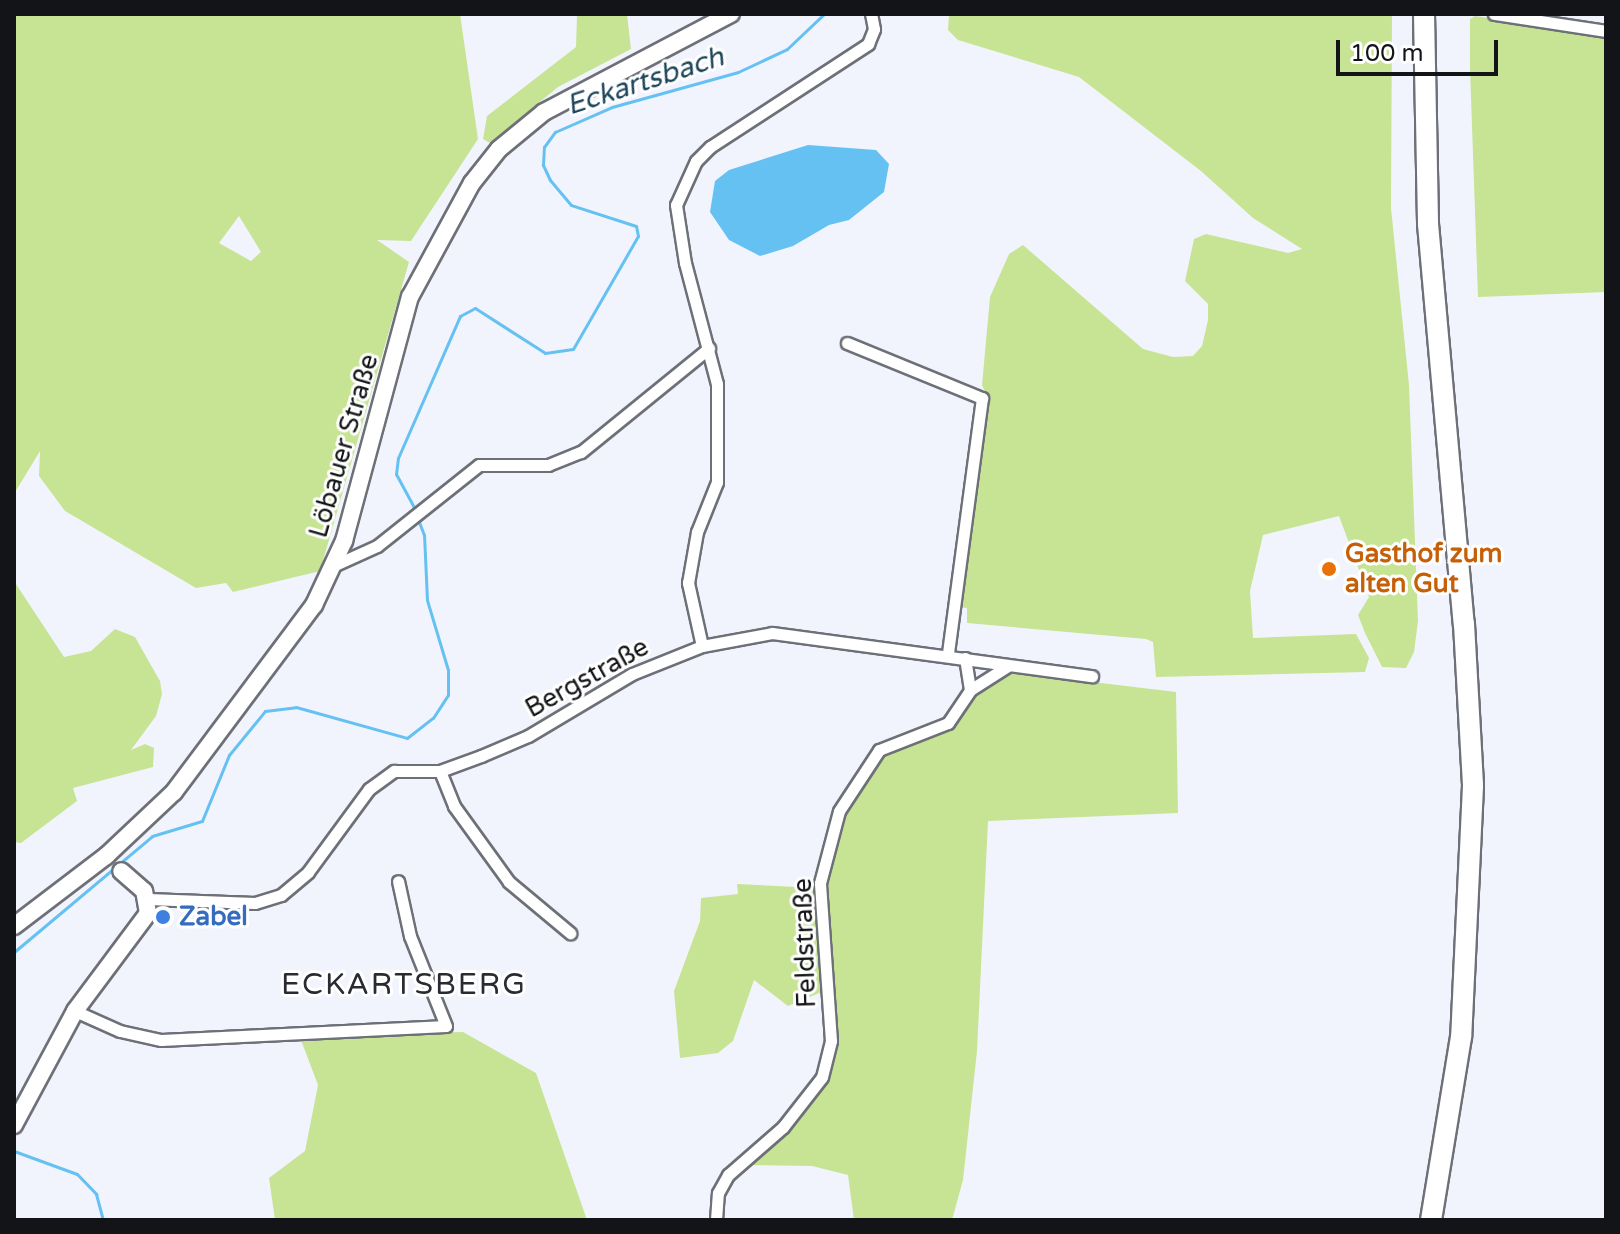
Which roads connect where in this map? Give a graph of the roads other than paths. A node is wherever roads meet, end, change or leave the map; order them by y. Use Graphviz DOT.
graph roads {
  1 [pos="731,14"];
  2 [pos="871,14"];
  3 [pos="1424,14"];
  4 [pos="1494,14"];
  5 [pos="1606,31"];
  6 [pos="847,343"];
  7 [pos="709,348"];
  8 [pos="335,565"];
  9 [pos="702,646"];
  10 [pos="948,654"];
  11 [pos="965,658"];
  12 [pos="1009,665"];
  13 [pos="1092,676"];
  14 [pos="970,690"];
  15 [pos="440,771"];
  16 [pos="113,863"];
  17 [pos="398,881"];
  18 [pos="148,899"];
  19 [pos="14,926"];
  20 [pos="570,933"];
  21 [pos="75,1011"];
  22 [pos="14,1125"];
  23 [pos="716,1220"];
  24 [pos="1431,1220"];
  1 -- 8 [label="main road, Löbauer Straße"];
  2 -- 7 [label="street"];
  3 -- 24 [label="highway"];
  4 -- 5 [label="street"];
  6 -- 10 [label="street"];
  7 -- 8 [label="street"];
  7 -- 9 [label="street"];
  8 -- 16 [label="main road, Löbauer Straße"];
  9 -- 10 [label="street, Bergstraße"];
  9 -- 15 [label="street, Bergstraße"];
  10 -- 11 [label="street, Bergstraße"];
  11 -- 12 [label="street, Bergstraße"];
  11 -- 14 [label="street"];
  12 -- 13 [label="street, Bergstraße"];
  12 -- 14 [label="street, Feldstraße"];
  14 -- 23 [label="street, Feldstraße"];
  15 -- 18 [label="street, Bergstraße"];
  15 -- 20 [label="street"];
  16 -- 18 [label="main road"];
  16 -- 19 [label="main road, Löbauer Straße"];
  17 -- 21 [label="street"];
  18 -- 21 [label="main road"];
  21 -- 22 [label="main road"];
}
